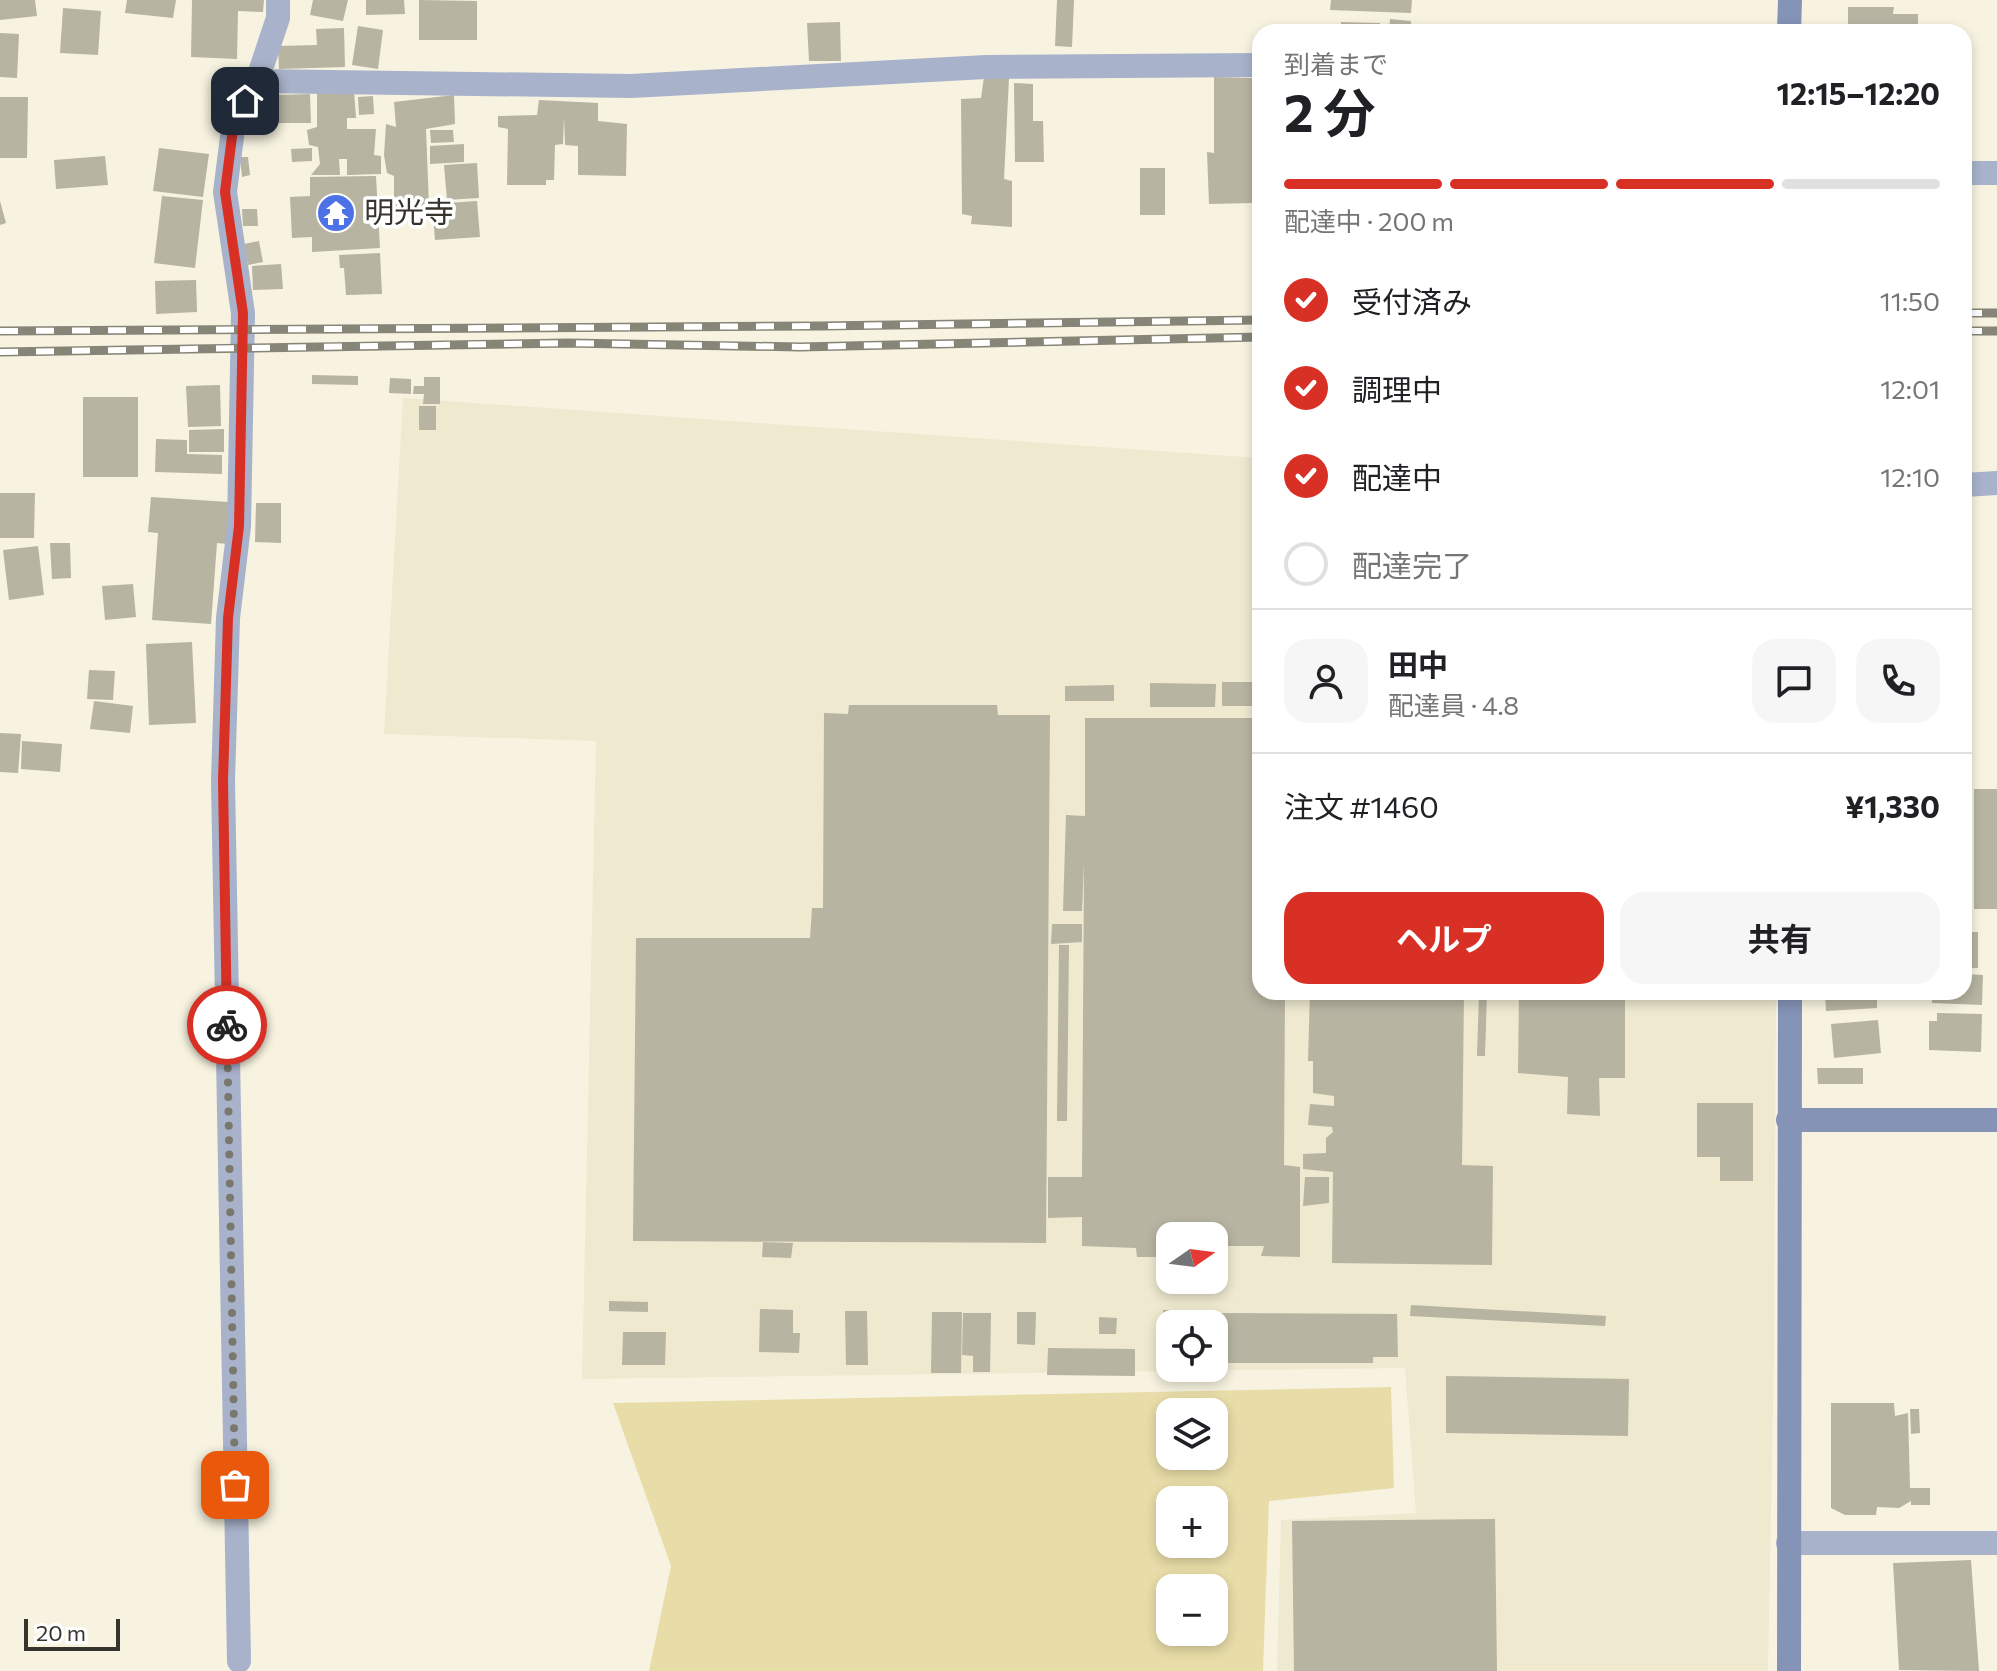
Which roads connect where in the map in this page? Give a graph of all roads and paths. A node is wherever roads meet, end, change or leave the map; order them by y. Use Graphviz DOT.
graph roads {
  1 [pos="278,0"];
  2 [pos="1790,0"];
  3 [pos="1789,24"];
  4 [pos="1252,65"];
  5 [pos="257,81"];
  6 [pos="1972,173"];
  7 [pos="1997,173"];
  8 [pos="1997,483"];
  9 [pos="1972,485"];
  10 [pos="1790,1000"];
  11 [pos="1788,1120"];
  12 [pos="1997,1120"];
  13 [pos="1788,1543"];
  14 [pos="1997,1543"];
  15 [pos="239,1661"];
  16 [pos="1789,1671"];
  1 -- 5 [label="street"];
  2 -- 3 [label="street"];
  4 -- 5 [label="street"];
  5 -- 15 [label="street"];
  6 -- 7 [label="street"];
  8 -- 9 [label="street"];
  10 -- 11 [label="street"];
  11 -- 12 [label="street"];
  11 -- 13 [label="street"];
  13 -- 14 [label="street"];
  13 -- 16 [label="street"];
}
